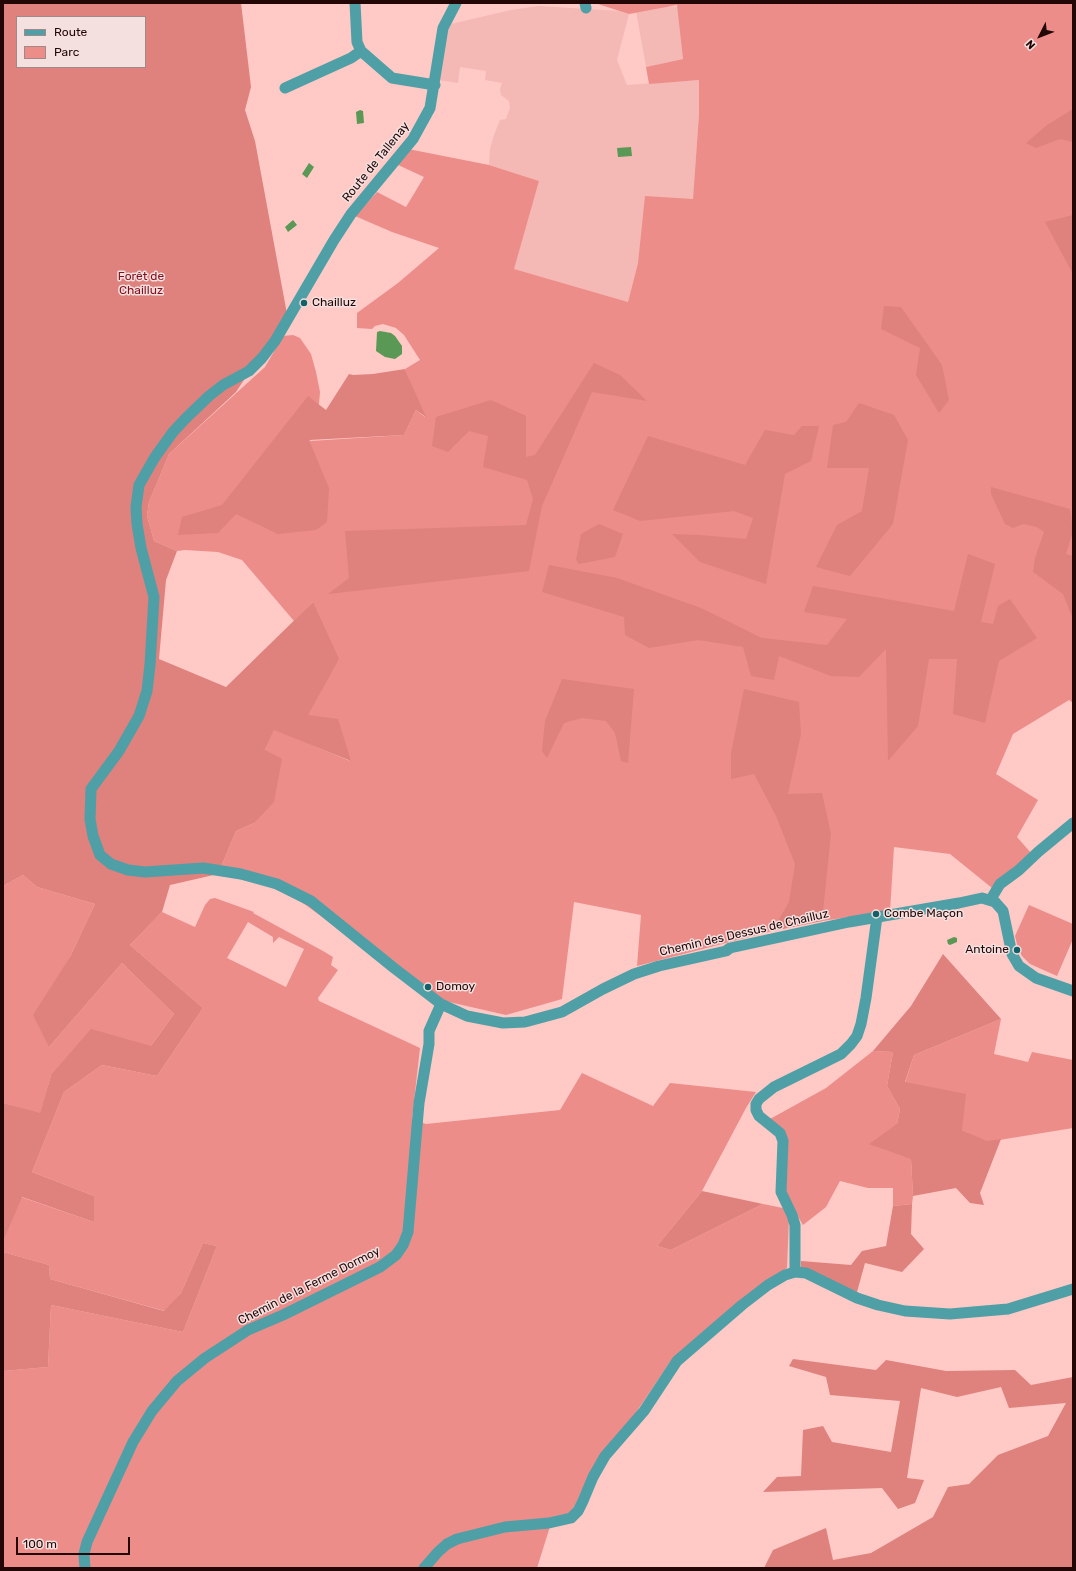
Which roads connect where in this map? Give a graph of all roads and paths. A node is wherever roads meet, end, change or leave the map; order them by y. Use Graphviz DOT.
graph roads {
  1 [pos="356,3"];
  2 [pos="456,3"];
  3 [pos="361,51"];
  4 [pos="435,85"];
  5 [pos="285,88"];
  6 [pos="285,325"];
  7 [pos="1073,823"];
  8 [pos="991,900"];
  9 [pos="877,917"];
  10 [pos="1073,991"];
  11 [pos="441,1004"];
  12 [pos="795,1272"];
  13 [pos="1073,1290"];
  14 [pos="85,1568"];
  15 [pos="424,1568"];
  1 -- 3 [label="street"];
  2 -- 4 [label="street, Route de Tallenay"];
  3 -- 4 [label="street"];
  3 -- 5 [label="street"];
  4 -- 6 [label="street, Route de Tallenay"];
  6 -- 11 [label="street, Chemin des Dessus de Chailluz"];
  7 -- 8 [label="street"];
  8 -- 9 [label="street, Chemin des Dessus de Chailluz"];
  8 -- 10 [label="street"];
  9 -- 11 [label="street, Chemin des Dessus de Chailluz"];
  9 -- 12 [label="street"];
  11 -- 14 [label="street, Chemin de la Ferme Dormoy"];
  12 -- 13 [label="street"];
  12 -- 15 [label="street"];
}
